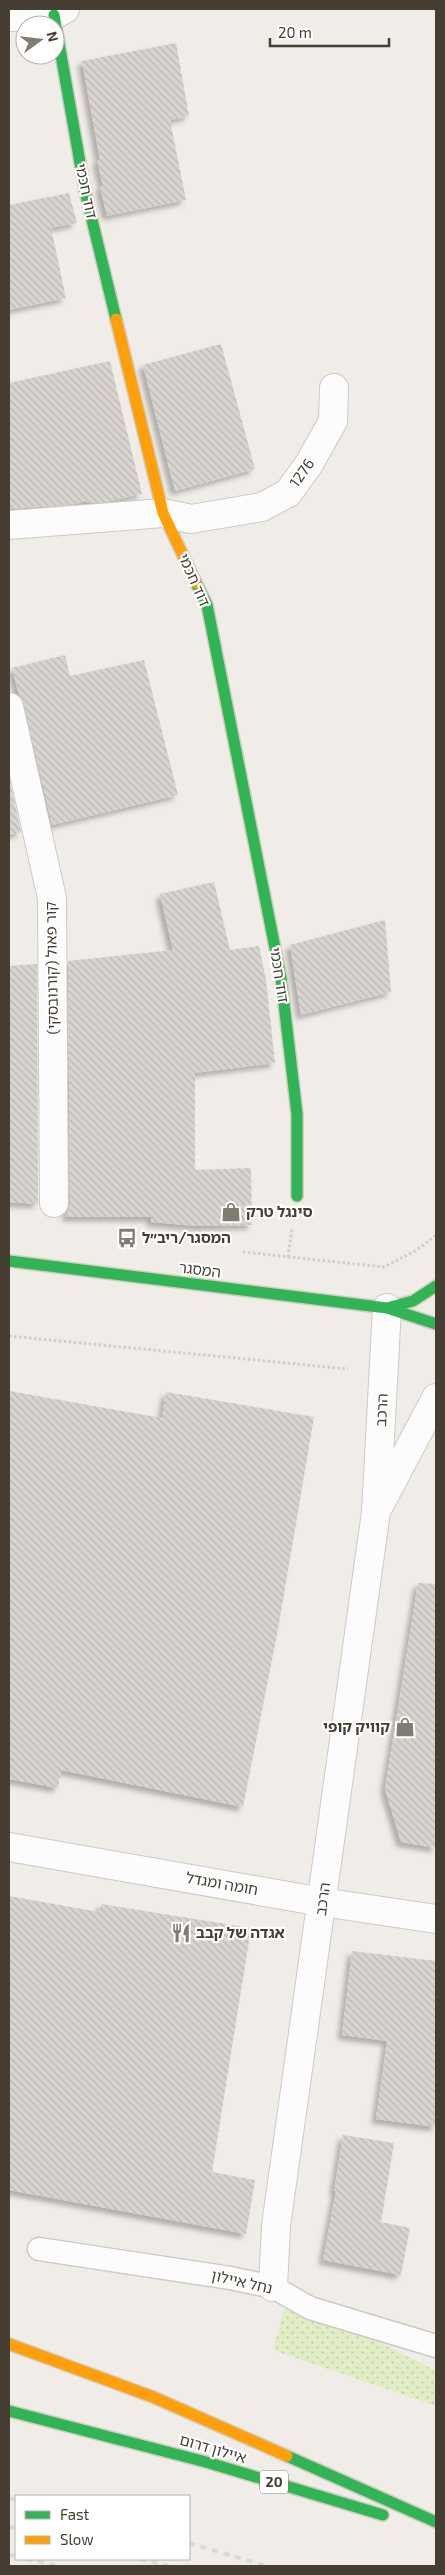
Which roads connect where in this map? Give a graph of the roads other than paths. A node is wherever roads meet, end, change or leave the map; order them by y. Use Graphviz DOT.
graph roads {
  1 [pos="60,12"];
  2 [pos="9,17"];
  3 [pos="334,388"];
  4 [pos="163,513"];
  5 [pos="9,525"];
  6 [pos="9,707"];
  7 [pos="297,1196"];
  8 [pos="54,1204"];
  9 [pos="9,1261"];
  10 [pos="436,1286"];
  11 [pos="387,1308"];
  12 [pos="436,1324"];
  13 [pos="436,1398"];
  14 [pos="376,1512"];
  15 [pos="9,1846"];
  16 [pos="322,1902"];
  17 [pos="436,1919"];
  18 [pos="40,2249"];
  19 [pos="273,2287"];
  20 [pos="9,2344"];
  21 [pos="436,2346"];
  22 [pos="9,2411"];
  23 [pos="393,2519"];
  24 [pos="436,2522"];
  25 [pos="419,2528"];
  26 [pos="436,2533"];
  1 -- 2 [label="street"];
  1 -- 4 [label="main road, דוד חכמי"];
  3 -- 4 [label="street, 1276"];
  4 -- 5 [label="street, 1276"];
  4 -- 7 [label="main road, דוד חכמי"];
  6 -- 8 [label="street, קור פאול (קורנובסקי)"];
  9 -- 11 [label="main road, המסגר"];
  10 -- 11 [label="main road, המסגר"];
  11 -- 12 [label="main road, המסגר"];
  11 -- 14 [label="street, הרכב"];
  13 -- 14 [label="street, הרכב"];
  14 -- 16 [label="street, הרכב"];
  15 -- 16 [label="street, חומה ומגדל"];
  16 -- 17 [label="street, חומה ומגדל"];
  16 -- 19 [label="street, הרכב"];
  18 -- 19 [label="lane, נחל איילון"];
  19 -- 21 [label="lane, נחל איילון"];
  20 -- 24 [label="main road"];
  22 -- 23 [label="main road, איילון דרום / 20"];
  25 -- 26 [label="main road"];
}
